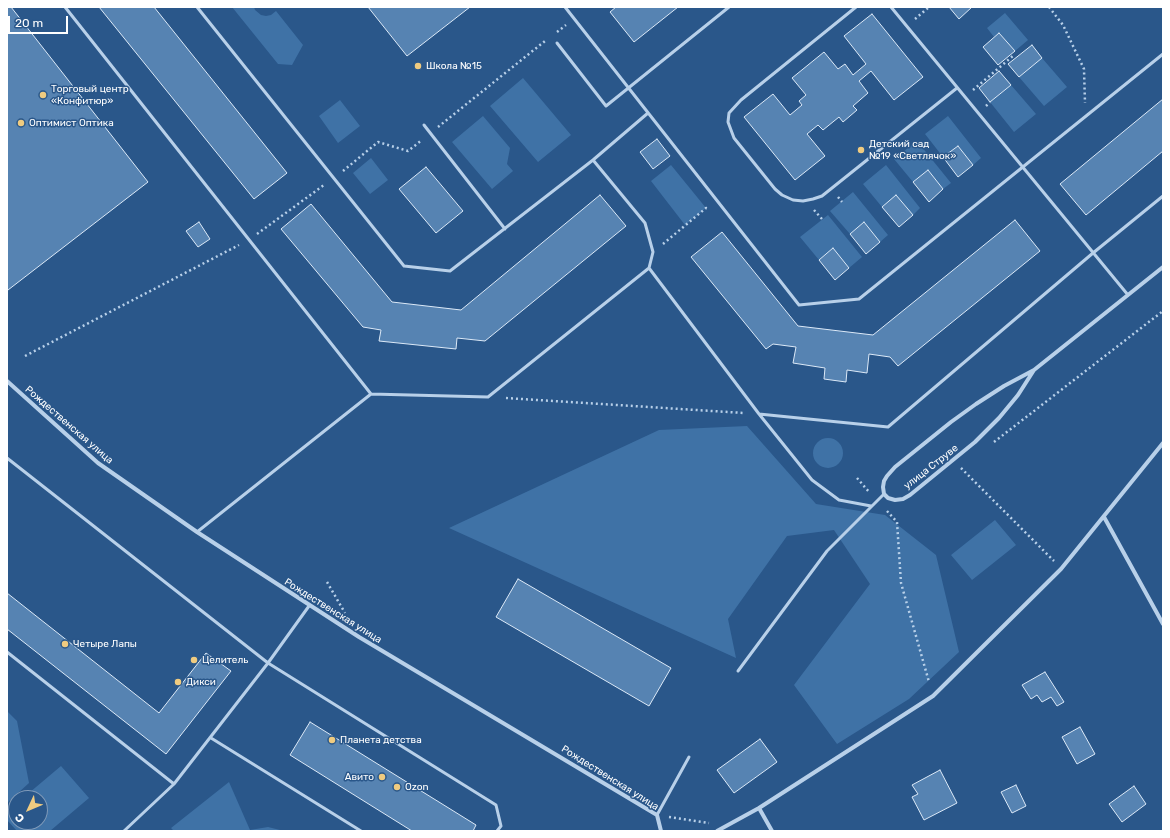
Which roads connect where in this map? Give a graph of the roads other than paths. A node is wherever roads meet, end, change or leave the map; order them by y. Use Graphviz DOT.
graph roads {
  1 [pos="65,7"];
  2 [pos="198,7"];
  3 [pos="729,7"];
  4 [pos="856,7"];
  5 [pos="891,7"];
  6 [pos="567,8"];
  7 [pos="557,42"];
  8 [pos="1163,54"];
  9 [pos="628,88"];
  10 [pos="957,88"];
  11 [pos="648,113"];
  12 [pos="424,125"];
  13 [pos="593,160"];
  14 [pos="1022,167"];
  15 [pos="1163,196"];
  16 [pos="505,229"];
  17 [pos="1093,253"];
  18 [pos="1163,267"];
  19 [pos="649,268"];
  20 [pos="1128,295"];
  21 [pos="1034,370"];
  22 [pos="7,381"];
  23 [pos="371,394"];
  24 [pos="759,414"];
  25 [pos="1163,443"];
  26 [pos="7,458"];
  27 [pos="884,494"];
  28 [pos="871,506"];
  29 [pos="1104,517"];
  30 [pos="197,532"];
  31 [pos="309,606"];
  32 [pos="1163,624"];
  33 [pos="7,652"];
  34 [pos="268,663"];
  35 [pos="738,671"];
  36 [pos="211,738"];
  37 [pos="689,757"];
  38 [pos="174,784"];
  39 [pos="759,808"];
  40 [pos="657,815"];
  41 [pos="124,831"];
  42 [pos="361,831"];
  43 [pos="497,831"];
  44 [pos="662,831"];
  45 [pos="717,831"];
  46 [pos="772,831"];
  1 -- 23 [label="lane"];
  2 -- 16 [label="lane"];
  3 -- 9 [label="lane"];
  4 -- 10 [label="lane"];
  5 -- 10 [label="lane"];
  6 -- 9 [label="lane"];
  7 -- 9 [label="lane"];
  8 -- 14 [label="lane"];
  9 -- 11 [label="lane"];
  10 -- 14 [label="lane"];
  11 -- 13 [label="lane"];
  11 -- 14 [label="lane"];
  12 -- 16 [label="lane"];
  13 -- 16 [label="lane"];
  13 -- 19 [label="lane"];
  14 -- 17 [label="lane"];
  15 -- 17 [label="lane"];
  17 -- 20 [label="lane"];
  17 -- 24 [label="lane"];
  18 -- 20 [label="street, улица Струве"];
  19 -- 23 [label="lane"];
  19 -- 24 [label="lane"];
  20 -- 21 [label="street, улица Струве"];
  21 -- 27 [label="street, улица Струве"];
  21 -- 27 [label="street, улица Струве"];
  22 -- 30 [label="street, Рождественская улица"];
  23 -- 30 [label="lane"];
  24 -- 28 [label="lane"];
  25 -- 29 [label="street"];
  26 -- 34 [label="lane"];
  27 -- 28 [label="lane"];
  28 -- 35 [label="lane"];
  29 -- 32 [label="street"];
  29 -- 39 [label="street"];
  30 -- 31 [label="street, Рождественская улица"];
  31 -- 34 [label="lane"];
  31 -- 40 [label="street, Рождественская улица"];
  33 -- 38 [label="lane"];
  34 -- 36 [label="lane"];
  34 -- 43 [label="lane"];
  36 -- 38 [label="lane"];
  36 -- 42 [label="lane"];
  37 -- 40 [label="lane"];
  38 -- 41 [label="lane"];
  39 -- 45 [label="street"];
  39 -- 46 [label="street"];
  40 -- 44 [label="street, Рождественская улица"];
}
